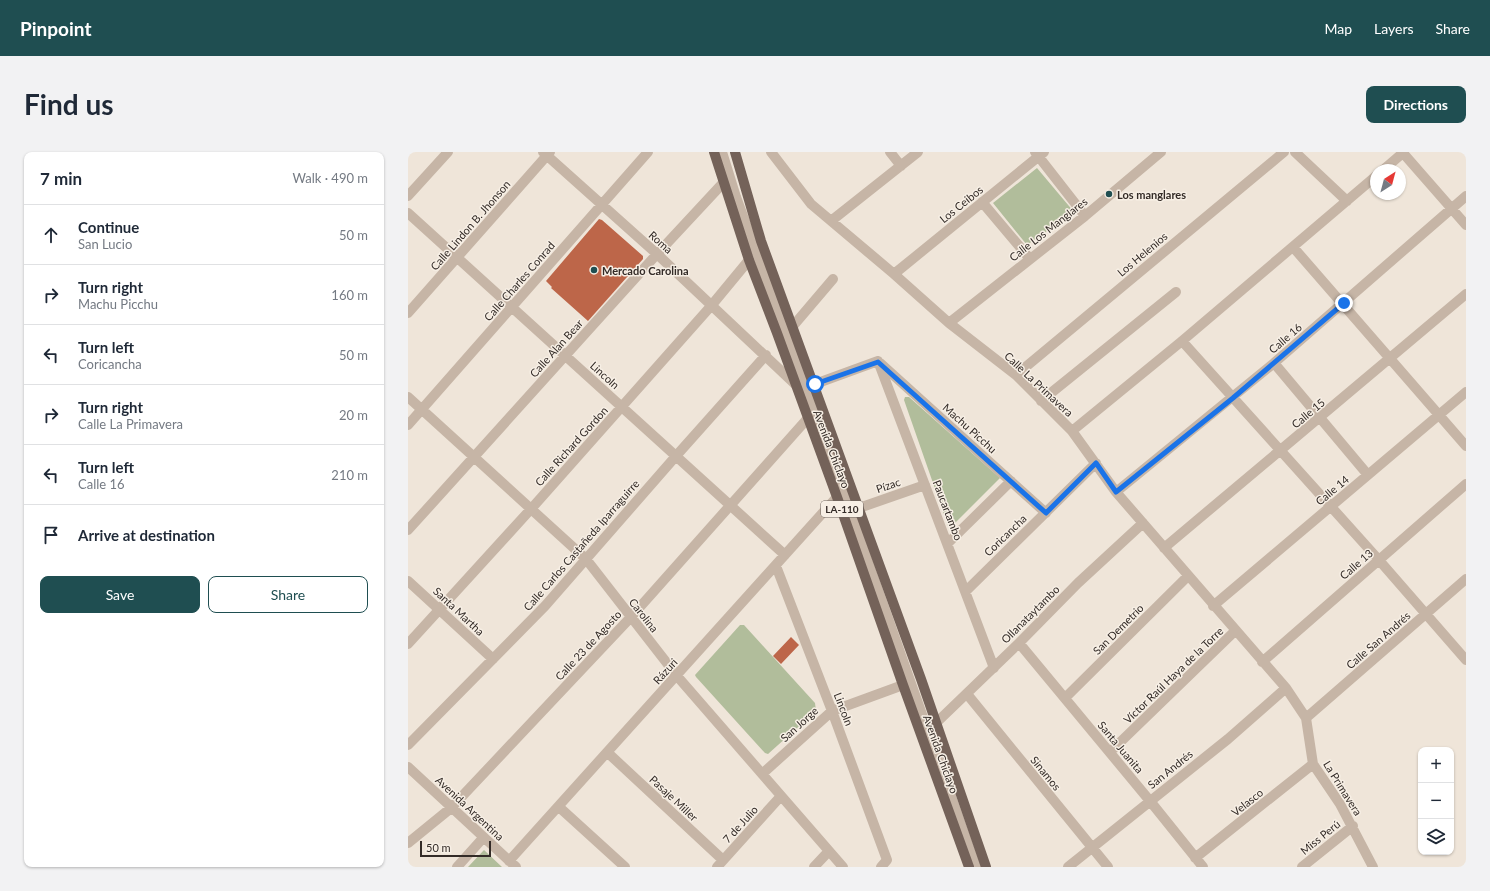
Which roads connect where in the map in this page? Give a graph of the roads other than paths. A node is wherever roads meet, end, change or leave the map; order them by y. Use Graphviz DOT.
graph roads {
  1 [pos="448,152"];
  2 [pos="648,152"];
  3 [pos="714,152"];
  4 [pos="722,152"];
  5 [pos="735,152"];
  6 [pos="771,152"];
  7 [pos="890,152"];
  8 [pos="918,152"];
  9 [pos="1161,152"];
  10 [pos="1284,152"];
  11 [pos="1295,152"];
  12 [pos="1404,152"];
  13 [pos="547,153"];
  14 [pos="1039,154"];
  15 [pos="1390,164"];
  16 [pos="901,166"];
  17 [pos="1370,181"];
  18 [pos="724,182"];
  19 [pos="408,196"];
  20 [pos="1466,196"];
  21 [pos="1347,200"];
  22 [pos="982,202"];
  23 [pos="601,205"];
  24 [pos="1452,208"];
  25 [pos="408,213"];
  26 [pos="1085,216"];
  27 [pos="831,221"];
  28 [pos="1466,225"];
  29 [pos="1293,246"];
  30 [pos="657,254"];
  31 [pos="457,257"];
  32 [pos="1030,259"];
  33 [pos="749,260"];
  34 [pos="894,274"];
  35 [pos="833,279"];
  36 [pos="1176,292"];
  37 [pos="1466,294"];
  38 [pos="1344,303"];
  39 [pos="712,306"];
  40 [pos="512,307"];
  41 [pos="408,313"];
  42 [pos="949,323"];
  43 [pos="793,326"];
  44 [pos="1182,341"];
  45 [pos="766,355"];
  46 [pos="565,356"];
  47 [pos="1390,359"];
  48 [pos="878,362"];
  49 [pos="1274,363"];
  50 [pos="1016,375"];
  51 [pos="805,384"];
  52 [pos="1466,392"];
  53 [pos="408,397"];
  54 [pos="1233,398"];
  55 [pos="1041,401"];
  56 [pos="622,407"];
  57 [pos="422,410"];
  58 [pos="1439,415"];
  59 [pos="808,418"];
  60 [pos="1321,418"];
  61 [pos="408,425"];
  62 [pos="1072,431"];
  63 [pos="1466,446"];
  64 [pos="1281,451"];
  65 [pos="676,456"];
  66 [pos="475,457"];
  67 [pos="1096,463"];
  68 [pos="1368,475"];
  69 [pos="1011,480"];
  70 [pos="1466,484"];
  71 [pos="925,485"];
  72 [pos="1116,492"];
  73 [pos="837,497"];
  74 [pos="730,505"];
  75 [pos="1331,507"];
  76 [pos="859,508"];
  77 [pos="531,509"];
  78 [pos="1046,513"];
  79 [pos="1143,523"];
  80 [pos="408,530"];
  81 [pos="948,543"];
  82 [pos="1164,548"];
  83 [pos="785,555"];
  84 [pos="586,560"];
  85 [pos="1378,560"];
  86 [pos="776,566"];
  87 [pos="1188,576"];
  88 [pos="1466,579"];
  89 [pos="408,581"];
  90 [pos="966,591"];
  91 [pos="1213,606"];
  92 [pos="439,610"];
  93 [pos="1426,614"];
  94 [pos="630,617"];
  95 [pos="1235,631"];
  96 [pos="1019,643"];
  97 [pos="408,644"];
  98 [pos="493,659"];
  99 [pos="1466,660"];
  100 [pos="1262,662"];
  101 [pos="994,668"];
  102 [pos="677,676"];
  103 [pos="903,685"];
  104 [pos="1286,688"];
  105 [pos="966,694"];
  106 [pos="1065,698"];
  107 [pos="832,711"];
  108 [pos="1306,718"];
  109 [pos="936,723"];
  110 [pos="408,745"];
  111 [pos="1110,752"];
  112 [pos="608,753"];
  113 [pos="1313,764"];
  114 [pos="408,767"];
  115 [pos="762,774"];
  116 [pos="781,796"];
  117 [pos="1150,801"];
  118 [pos="559,807"];
  119 [pos="451,808"];
  120 [pos="1353,826"];
  121 [pos="483,838"];
  122 [pos="408,843"];
  123 [pos="1091,847"];
  124 [pos="829,851"];
  125 [pos="1196,858"];
  126 [pos="512,864"];
  127 [pos="720,864"];
  128 [pos="884,864"];
  129 [pos="457,867"];
  130 [pos="625,867"];
  131 [pos="814,867"];
  132 [pos="843,867"];
  133 [pos="969,867"];
  134 [pos="976,867"];
  135 [pos="986,867"];
  136 [pos="1068,867"];
  137 [pos="1108,867"];
  138 [pos="1203,867"];
  139 [pos="1302,867"];
  140 [pos="1373,867"];
  1 -- 19 [label="street"];
  2 -- 23 [label="street, Calle Charles Conrad"];
  3 -- 18 [label="main road, Avenida Chiclayo / LA-110"];
  4 -- 51 [label="street, Avenida Chiclayo"];
  5 -- 43 [label="main road, Avenida Chiclayo / LA-110"];
  6 -- 27 [label="street, Calle La Primavera"];
  7 -- 16 [label="street"];
  8 -- 16 [label="street"];
  9 -- 26 [label="street, Calle Los Manglares"];
  10 -- 50 [label="street, Los Helenios"];
  11 -- 21 [label="street"];
  12 -- 15 [label="street"];
  12 -- 24 [label="street"];
  13 -- 23 [label="street, Roma"];
  13 -- 31 [label="street, Calle Lindon B. Jhonson"];
  14 -- 22 [label="street, Los Ceibos"];
  14 -- 26 [label="street"];
  16 -- 27 [label="street"];
  17 -- 21 [label="street"];
  18 -- 30 [label="street, Calle Alan Bear"];
  18 -- 33 [label="main road, Avenida Chiclayo / LA-110"];
  20 -- 24 [label="street, Calle 16"];
  21 -- 29 [label="street"];
  22 -- 32 [label="street"];
  22 -- 34 [label="street, Los Ceibos"];
  23 -- 30 [label="street, Roma"];
  23 -- 40 [label="street, Calle Charles Conrad"];
  24 -- 28 [label="street"];
  24 -- 38 [label="street, Calle 16"];
  25 -- 31 [label="street, Lincoln"];
  26 -- 32 [label="street, Calle Los Manglares"];
  27 -- 34 [label="street, Calle La Primavera"];
  29 -- 38 [label="street"];
  29 -- 44 [label="street"];
  30 -- 39 [label="street, Roma"];
  30 -- 46 [label="street, Calle Alan Bear"];
  31 -- 40 [label="street, Lincoln"];
  31 -- 41 [label="street, Calle Lindon B. Jhonson"];
  32 -- 42 [label="street, Calle Los Manglares"];
  33 -- 39 [label="street, Calle Richard Gordon"];
  33 -- 51 [label="main road, Avenida Chiclayo / LA-110"];
  34 -- 42 [label="street, Calle La Primavera"];
  35 -- 43 [label="street"];
  36 -- 55 [label="street"];
  37 -- 47 [label="street, Calle 15"];
  38 -- 47 [label="street"];
  38 -- 49 [label="street, Calle 16"];
  39 -- 45 [label="street, Roma"];
  39 -- 56 [label="street, Calle Richard Gordon"];
  40 -- 46 [label="street, Lincoln"];
  40 -- 57 [label="street, Calle Charles Conrad"];
  42 -- 50 [label="street, Calle La Primavera"];
  43 -- 51 [label="main road, Avenida Chiclayo / LA-110"];
  44 -- 54 [label="street"];
  44 -- 62 [label="street"];
  45 -- 51 [label="street, Roma"];
  45 -- 65 [label="street, Calle Carlos Castañeda Iparraguirre"];
  46 -- 56 [label="street, Lincoln"];
  46 -- 66 [label="street, Calle Alan Bear"];
  47 -- 58 [label="street"];
  47 -- 60 [label="street, Calle 15"];
  48 -- 51 [label="street"];
  48 -- 69 [label="street, Machu Picchu"];
  48 -- 71 [label="street, Paucartambo"];
  49 -- 54 [label="street, Calle 16"];
  49 -- 60 [label="street"];
  50 -- 55 [label="street, Calle La Primavera"];
  51 -- 59 [label="main road, Avenida Chiclayo / LA-110"];
  51 -- 76 [label="main road, Avenida Chiclayo / LA-110"];
  51 -- 134 [label="street, Avenida Chiclayo"];
  52 -- 58 [label="street, Calle 14"];
  53 -- 57 [label="street, Carolina"];
  54 -- 64 [label="street"];
  54 -- 72 [label="street, Calle 16"];
  55 -- 62 [label="street, Calle La Primavera"];
  56 -- 65 [label="street, Lincoln"];
  56 -- 77 [label="street, Calle Richard Gordon"];
  57 -- 61 [label="street, Calle Charles Conrad"];
  57 -- 66 [label="street, Carolina"];
  58 -- 63 [label="street"];
  58 -- 68 [label="street, Calle 14"];
  59 -- 73 [label="main road, Avenida Chiclayo / LA-110"];
  59 -- 74 [label="street, Calle 23 de Agosto"];
  60 -- 64 [label="street, Calle 15"];
  60 -- 68 [label="street"];
  62 -- 67 [label="street, Calle La Primavera"];
  64 -- 75 [label="street"];
  64 -- 82 [label="street, Calle 15"];
  65 -- 74 [label="street, Lincoln"];
  65 -- 84 [label="street, Calle Carlos Castañeda Iparraguirre"];
  66 -- 77 [label="street, Carolina"];
  66 -- 80 [label="street, Calle Alan Bear"];
  67 -- 72 [label="street, Calle La Primavera"];
  67 -- 78 [label="street, Coricancha"];
  68 -- 75 [label="street, Calle 14"];
  69 -- 78 [label="street, Machu Picchu"];
  69 -- 81 [label="street"];
  70 -- 85 [label="street, Calle 13"];
  71 -- 76 [label="street, Pízac"];
  71 -- 81 [label="street, Paucartambo"];
  72 -- 79 [label="street, Calle La Primavera"];
  73 -- 83 [label="street, Rázuri"];
  73 -- 103 [label="main road, Avenida Chiclayo / LA-110"];
  74 -- 83 [label="street, Lincoln"];
  74 -- 94 [label="street, Calle 23 de Agosto"];
  75 -- 85 [label="street"];
  75 -- 91 [label="street, Calle 14"];
  76 -- 109 [label="main road, Avenida Chiclayo / LA-110"];
  77 -- 84 [label="street, Carolina"];
  77 -- 92 [label="street, Calle Richard Gordon"];
  78 -- 90 [label="street, Coricancha"];
  79 -- 82 [label="street, Calle La Primavera"];
  79 -- 96 [label="street, Ollanataytambo"];
  81 -- 90 [label="street, Paucartambo"];
  82 -- 87 [label="street, Calle La Primavera"];
  83 -- 86 [label="street, Rázuri"];
  84 -- 94 [label="street, Carolina"];
  84 -- 98 [label="street, Calle Carlos Castañeda Iparraguirre"];
  85 -- 93 [label="street"];
  85 -- 100 [label="street, Calle 13"];
  86 -- 102 [label="street, Rázuri"];
  86 -- 107 [label="street, Lincoln"];
  87 -- 91 [label="street, Calle La Primavera"];
  87 -- 106 [label="street, San Demetrio"];
  88 -- 93 [label="street, Calle San Andrés"];
  89 -- 92 [label="street, Santa Martha"];
  90 -- 101 [label="street, Paucartambo"];
  91 -- 95 [label="street, Calle La Primavera"];
  92 -- 97 [label="street, Calle Richard Gordon"];
  92 -- 98 [label="street, Santa Martha"];
  93 -- 99 [label="street"];
  93 -- 108 [label="street, Calle San Andrés"];
  94 -- 102 [label="street, Carolina"];
  94 -- 119 [label="street, Calle 23 de Agosto"];
  95 -- 100 [label="street, Calle La Primavera"];
  95 -- 111 [label="street, Víctor Raúl Haya de la Torre"];
  96 -- 101 [label="street, Ollanataytambo"];
  96 -- 106 [label="street, Santa Juanita"];
  98 -- 110 [label="street, Calle Carlos Castañeda Iparraguirre"];
  100 -- 104 [label="street, La Primavera"];
  101 -- 105 [label="street, Ollanataytambo"];
  102 -- 112 [label="street, Rázuri"];
  102 -- 115 [label="street, Carolina"];
  103 -- 107 [label="street, San Jorge"];
  103 -- 133 [label="main road, Avenida Chiclayo / LA-110"];
  104 -- 108 [label="street, La Primavera"];
  104 -- 117 [label="street, San Andrés"];
  105 -- 109 [label="street, Ollanataytambo"];
  105 -- 123 [label="street, Sinamos"];
  106 -- 111 [label="street, Santa Juanita"];
  107 -- 115 [label="street, San Jorge"];
  107 -- 128 [label="street, Lincoln"];
  108 -- 113 [label="street, La Primavera"];
  109 -- 135 [label="main road, Avenida Chiclayo / LA-110"];
  111 -- 117 [label="street, Santa Juanita"];
  112 -- 118 [label="street, Rázuri"];
  112 -- 127 [label="street, Pasaje Miller"];
  113 -- 120 [label="street, La Primavera"];
  113 -- 125 [label="street, Velasco"];
  114 -- 119 [label="street, Avenida Argentina"];
  115 -- 116 [label="street, Carolina"];
  116 -- 124 [label="street, Carolina"];
  116 -- 127 [label="street, 7 de Julio"];
  117 -- 123 [label="street, San Andrés"];
  117 -- 125 [label="street, Santa Juanita"];
  118 -- 126 [label="street, Rázuri"];
  118 -- 130 [label="street"];
  119 -- 121 [label="street, Avenida Argentina"];
  119 -- 122 [label="street, Calle 23 de Agosto"];
  120 -- 139 [label="street, Miss Perú"];
  120 -- 140 [label="street, La Primavera"];
  121 -- 126 [label="street, Avenida Argentina"];
  121 -- 129 [label="street"];
  123 -- 136 [label="street, San Andrés"];
  123 -- 137 [label="street, Sinamos"];
  124 -- 131 [label="street"];
  124 -- 132 [label="street, Carolina"];
  125 -- 138 [label="street, Santa Juanita"];
}
